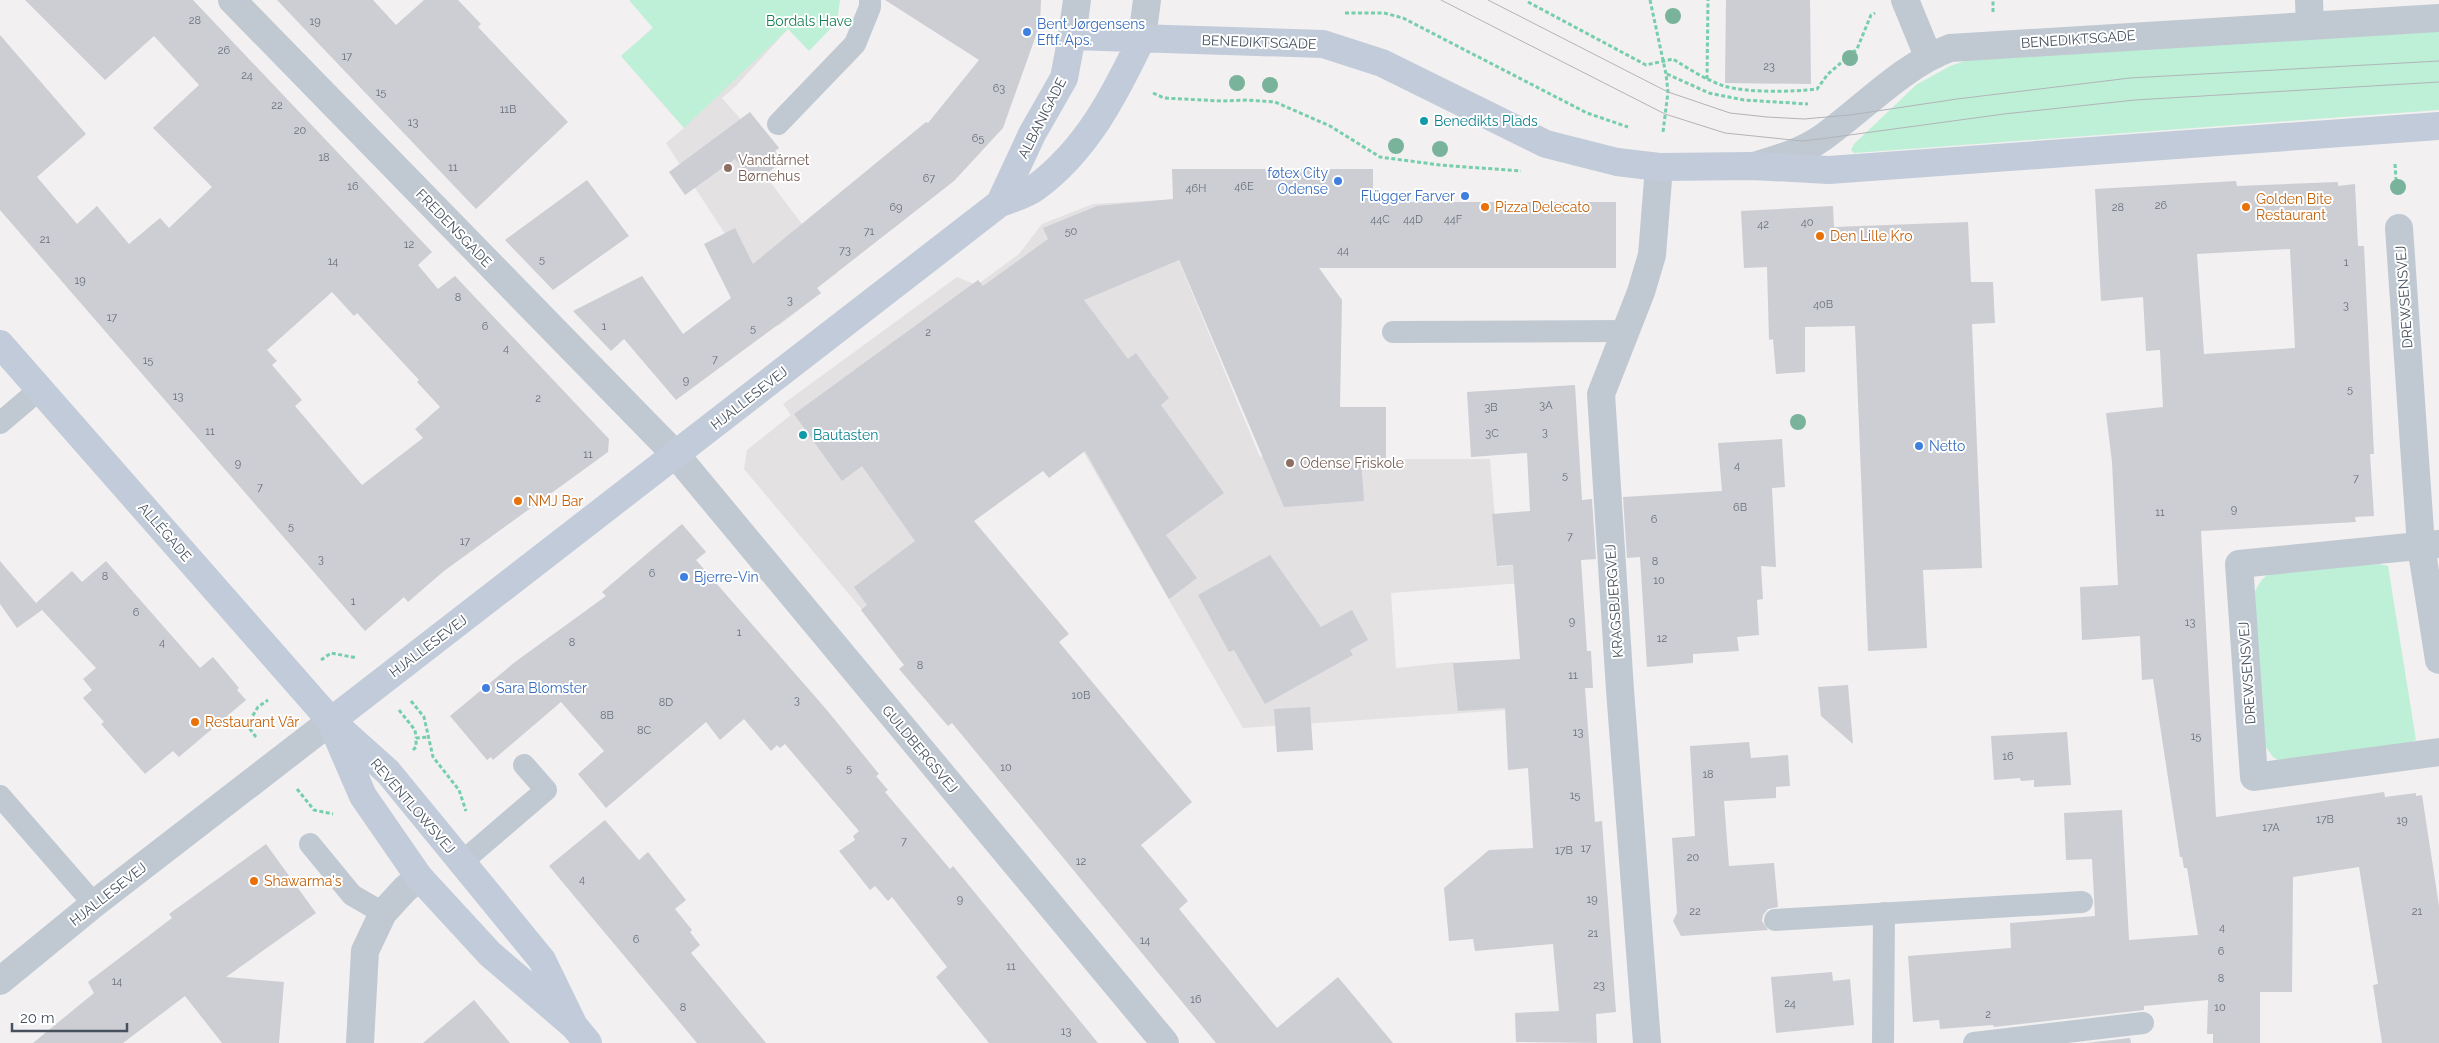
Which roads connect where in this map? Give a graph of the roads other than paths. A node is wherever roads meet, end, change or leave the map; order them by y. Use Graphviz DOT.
graph roads {
  1 [pos="232,0"];
  2 [pos="870,0"];
  3 [pos="1077,0"];
  4 [pos="1147,0"];
  5 [pos="1905,0"];
  6 [pos="2309,12"];
  7 [pos="2439,18"];
  8 [pos="1072,36"];
  9 [pos="1142,38"];
  10 [pos="1928,56"];
  11 [pos="778,124"];
  12 [pos="2439,126"];
  13 [pos="1752,166"];
  14 [pos="1659,168"];
  15 [pos="1000,203"];
  16 [pos="2399,228"];
  17 [pos="858,313"];
  18 [pos="1625,331"];
  19 [pos="1393,332"];
  20 [pos="0,344"];
  21 [pos="40,389"];
  22 [pos="0,423"];
  23 [pos="676,455"];
  24 [pos="2430,545"];
  25 [pos="2439,660"];
  26 [pos="330,721"];
  27 [pos="2439,752"];
  28 [pos="524,765"];
  29 [pos="0,796"];
  30 [pos="310,844"];
  31 [pos="462,862"];
  32 [pos="420,877"];
  33 [pos="2082,902"];
  34 [pos="94,904"];
  35 [pos="383,913"];
  36 [pos="1884,913"];
  37 [pos="1775,920"];
  38 [pos="0,981"];
  39 [pos="2143,1023"];
  40 [pos="581,1035"];
  41 [pos="360,1043"];
  42 [pos="1165,1043"];
  43 [pos="1647,1043"];
  44 [pos="1883,1043"];
  45 [pos="1974,1043"];
  1 -- 23 [label="street, FREDENSGADE"];
  2 -- 11 [label="lane"];
  3 -- 8 [label="street, ALBANIGADE"];
  4 -- 9 [label="street, ALBANIGADE"];
  5 -- 10 [label="street"];
  6 -- 7 [label="street, BENEDIKTSGADE"];
  6 -- 10 [label="street, BENEDIKTSGADE"];
  8 -- 9 [label="main road, BENEDIKTSGADE"];
  8 -- 15 [label="main road, ALBANIGADE"];
  9 -- 14 [label="main road, BENEDIKTSGADE"];
  9 -- 15 [label="main road, ALBANIGADE"];
  10 -- 13 [label="street, BENEDIKTSGADE"];
  12 -- 13 [label="main road, BENEDIKTSGADE"];
  13 -- 14 [label="main road, BENEDIKTSGADE"];
  14 -- 18 [label="street, KRAGSBJERGVEJ"];
  15 -- 17 [label="main road, ALBANIGADE"];
  16 -- 24 [label="street, DREWSENSVEJ"];
  17 -- 23 [label="main road, HJALLESEVEJ"];
  18 -- 19 [label="lane"];
  18 -- 43 [label="street, KRAGSBJERGVEJ"];
  20 -- 21 [label="main road, ALLÉGADE"];
  21 -- 22 [label="lane"];
  21 -- 26 [label="main road, ALLÉGADE"];
  23 -- 26 [label="main road, HJALLESEVEJ"];
  23 -- 42 [label="street, GULDBERGSVEJ"];
  24 -- 25 [label="street, DREWSENSVEJ"];
  24 -- 27 [label="street, DREWSENSVEJ"];
  26 -- 31 [label="main road, REVENTLOWSVEJ"];
  26 -- 32 [label="main road, REVENTLOWSVEJ"];
  26 -- 34 [label="street, HJALLESEVEJ"];
  28 -- 31 [label="lane"];
  29 -- 34 [label="lane"];
  30 -- 35 [label="lane"];
  31 -- 40 [label="main road, REVENTLOWSVEJ"];
  32 -- 35 [label="street"];
  32 -- 40 [label="main road, REVENTLOWSVEJ"];
  33 -- 36 [label="lane"];
  34 -- 38 [label="street, HJALLESEVEJ"];
  35 -- 41 [label="street"];
  36 -- 37 [label="lane"];
  36 -- 44 [label="lane"];
  39 -- 45 [label="lane"];
}
